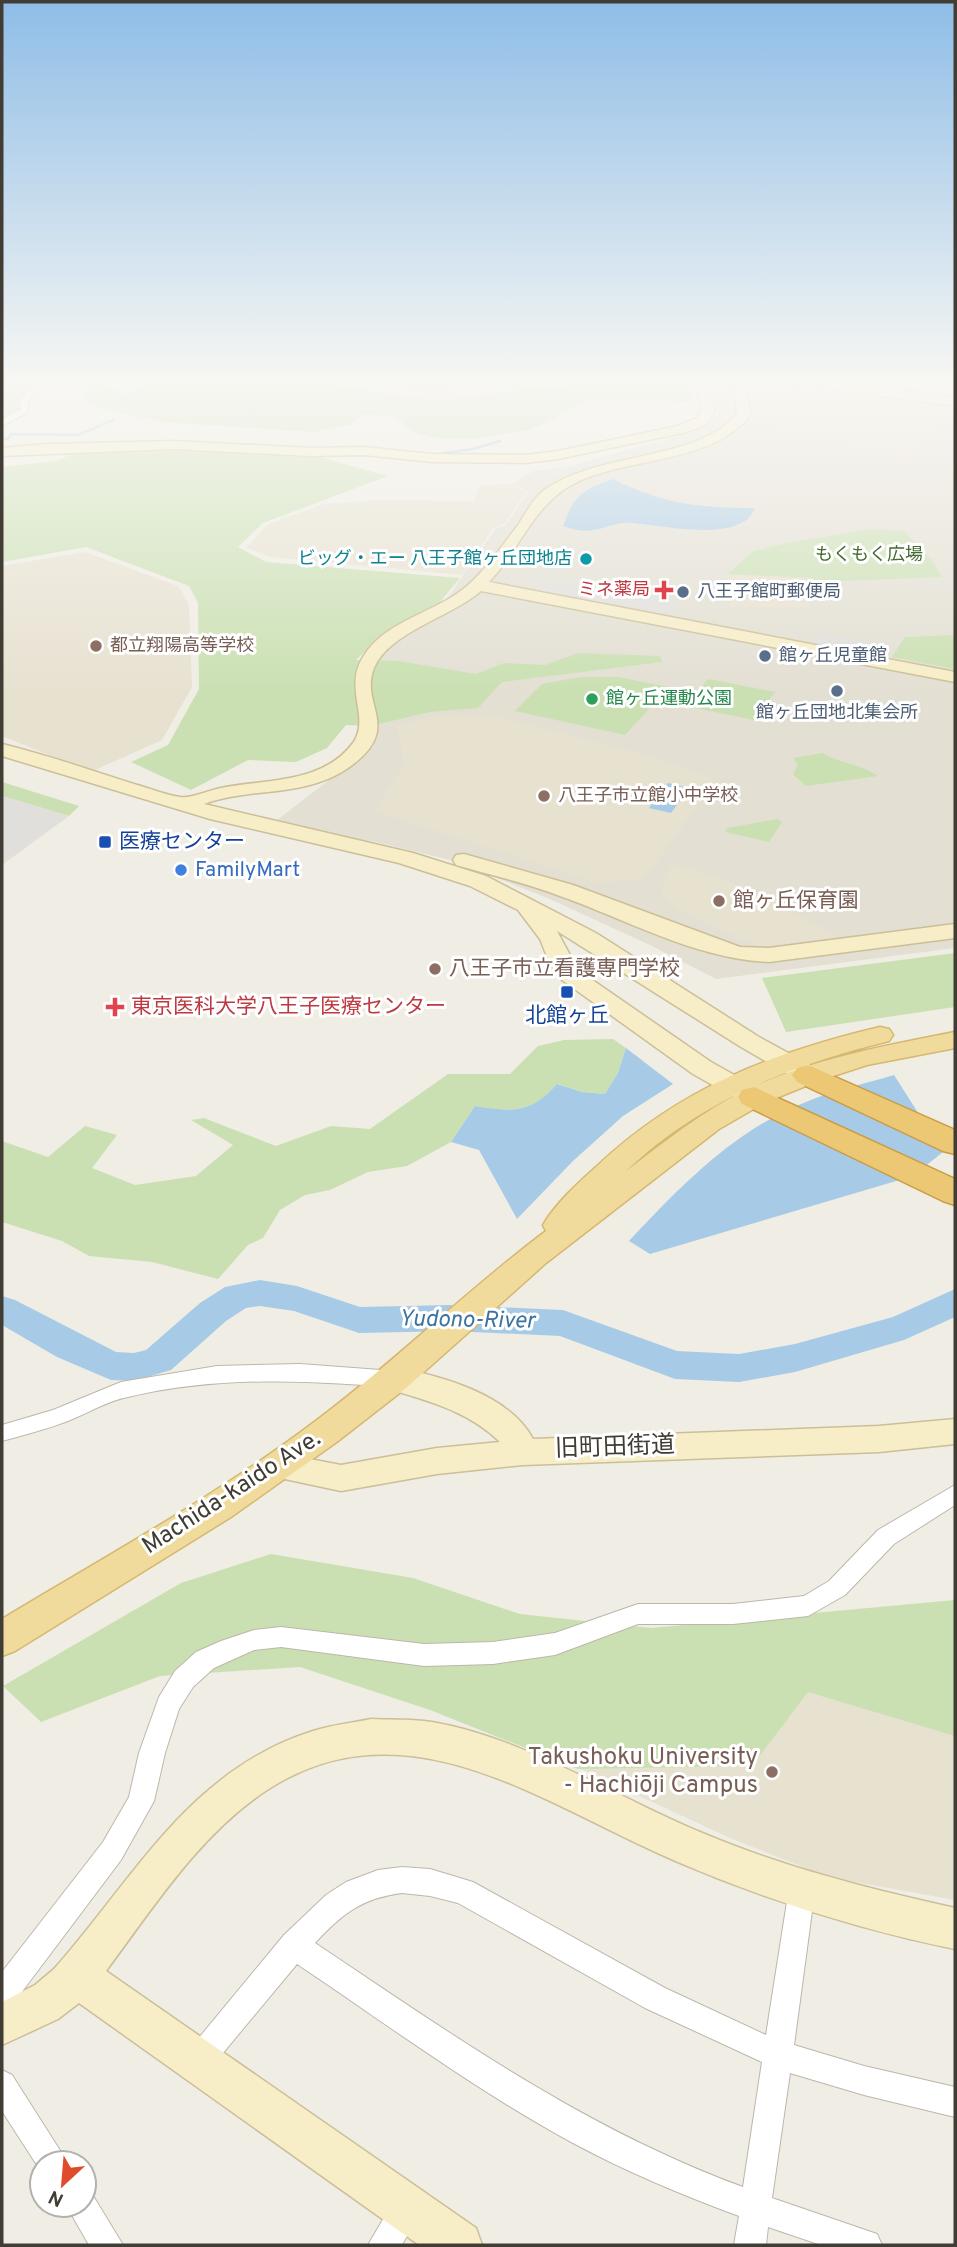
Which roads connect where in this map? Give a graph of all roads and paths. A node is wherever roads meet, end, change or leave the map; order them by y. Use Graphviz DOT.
graph roads {
  1 [pos="562,485"];
  2 [pos="477,585"];
  3 [pos="955,677"];
  4 [pos="2,750"];
  5 [pos="184,805"];
  6 [pos="397,840"];
  7 [pos="514,898"];
  8 [pos="955,931"];
  9 [pos="955,1023"];
  10 [pos="955,1040"];
  11 [pos="808,1074"];
  12 [pos="753,1097"];
  13 [pos="955,1143"];
  14 [pos="955,1192"];
  15 [pos="394,1379"];
  16 [pos="955,1432"];
  17 [pos="2,1433"];
  18 [pos="523,1452"];
  19 [pos="278,1466"];
  20 [pos="955,1494"];
  21 [pos="2,1639"];
  22 [pos="802,1889"];
  23 [pos="955,1929"];
  24 [pos="294,1945"];
  25 [pos="75,1975"];
  26 [pos="2,1995"];
  27 [pos="2,2024"];
  28 [pos="777,2054"];
  29 [pos="198,2061"];
  30 [pos="2,2085"];
  31 [pos="955,2102"];
  32 [pos="44,2149"];
  33 [pos="755,2207"];
  34 [pos="90,2219"];
  35 [pos="395,2227"];
  36 [pos="107,2245"];
  37 [pos="459,2245"];
  38 [pos="750,2245"];
  39 [pos="866,2245"];
  1 -- 2 [label="street"];
  2 -- 3 [label="street"];
  2 -- 5 [label="street"];
  4 -- 5 [label="street"];
  5 -- 7 [label="street"];
  6 -- 8 [label="street"];
  7 -- 11 [label="street"];
  7 -- 12 [label="street"];
  9 -- 11 [label="main road"];
  10 -- 11 [label="main road"];
  11 -- 12 [label="main road"];
  11 -- 13 [label="highway"];
  12 -- 14 [label="highway"];
  12 -- 15 [label="main road, Machida-kaido Ave."];
  15 -- 17 [label="street"];
  15 -- 18 [label="street"];
  15 -- 19 [label="main road, Machida-kaido Ave."];
  16 -- 18 [label="street, 旧町田街道"];
  18 -- 19 [label="street, 旧町田街道"];
  19 -- 21 [label="main road, Machida-kaido Ave."];
  20 -- 26 [label="street"];
  22 -- 23 [label="street"];
  22 -- 25 [label="street"];
  22 -- 28 [label="street"];
  24 -- 28 [label="street"];
  24 -- 29 [label="street"];
  24 -- 33 [label="street"];
  25 -- 27 [label="street"];
  25 -- 29 [label="street"];
  28 -- 31 [label="street"];
  28 -- 33 [label="street"];
  29 -- 35 [label="street"];
  30 -- 32 [label="street"];
  33 -- 38 [label="street"];
  33 -- 39 [label="street"];
  34 -- 36 [label="street"];
  35 -- 37 [label="street"];
}
